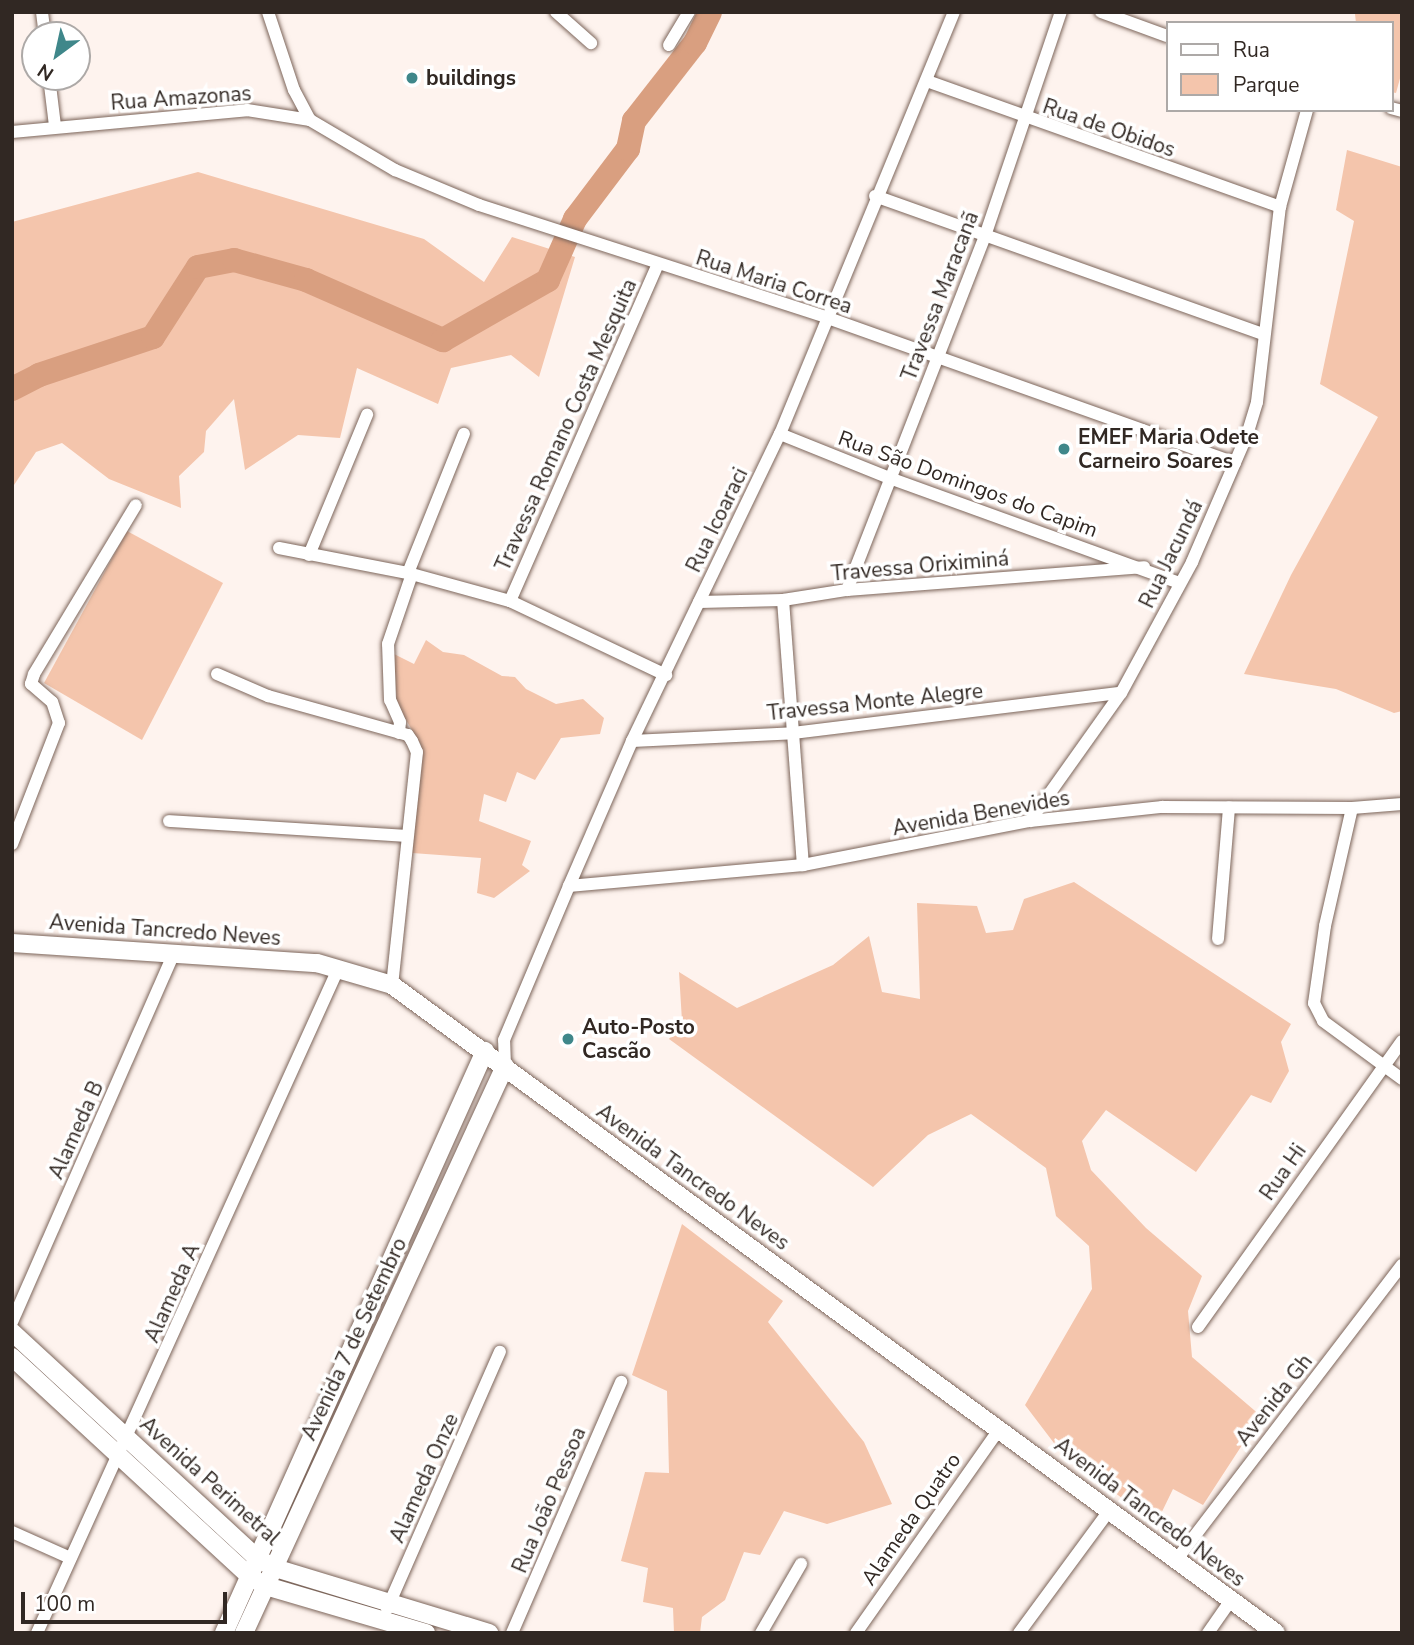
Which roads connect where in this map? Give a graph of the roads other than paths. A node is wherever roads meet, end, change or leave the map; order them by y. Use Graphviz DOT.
graph roads {
  1 [pos="268,12"];
  2 [pos="556,12"];
  3 [pos="689,12"];
  4 [pos="954,12"];
  5 [pos="1061,12"];
  6 [pos="1101,12"];
  7 [pos="1166,36"];
  8 [pos="591,43"];
  9 [pos="669,45"];
  10 [pos="927,81"];
  11 [pos="51,91"];
  12 [pos="1306,112"];
  13 [pos="1025,119"];
  14 [pos="310,120"];
  15 [pos="55,126"];
  16 [pos="12,132"];
  17 [pos="875,196"];
  18 [pos="1280,207"];
  19 [pos="985,236"];
  20 [pos="658,264"];
  21 [pos="828,318"];
  22 [pos="1263,334"];
  23 [pos="937,361"];
  24 [pos="366,415"];
  25 [pos="464,434"];
  26 [pos="780,434"];
  27 [pos="1235,463"];
  28 [pos="892,479"];
  29 [pos="136,505"];
  30 [pos="279,548"];
  31 [pos="309,555"];
  32 [pos="1144,567"];
  33 [pos="410,574"];
  34 [pos="1180,583"];
  35 [pos="847,590"];
  36 [pos="783,600"];
  37 [pos="510,601"];
  38 [pos="699,602"];
  39 [pos="217,674"];
  40 [pos="666,675"];
  41 [pos="1121,693"];
  42 [pos="399,733"];
  43 [pos="793,733"];
  44 [pos="632,741"];
  45 [pos="1402,804"];
  46 [pos="1229,807"];
  47 [pos="1352,808"];
  48 [pos="169,821"];
  49 [pos="1030,821"];
  50 [pos="406,836"];
  51 [pos="12,844"];
  52 [pos="803,865"];
  53 [pos="569,886"];
  54 [pos="1219,939"];
  55 [pos="12,943"];
  56 [pos="174,954"];
  57 [pos="339,967"];
  58 [pos="392,985"];
  59 [pos="504,1040"];
  60 [pos="1402,1041"];
  61 [pos="485,1051"];
  62 [pos="1382,1065"];
  63 [pos="505,1066"];
  64 [pos="1402,1079"];
  65 [pos="1402,1265"];
  66 [pos="371,1303"];
  67 [pos="391,1311"];
  68 [pos="12,1322"];
  69 [pos="1198,1327"];
  70 [pos="12,1332"];
  71 [pos="500,1352"];
  72 [pos="12,1357"];
  73 [pos="621,1382"];
  74 [pos="1000,1428"];
  75 [pos="124,1447"];
  76 [pos="303,1451"];
  77 [pos="323,1461"];
  78 [pos="1109,1511"];
  79 [pos="12,1532"];
  80 [pos="71,1558"];
  81 [pos="257,1558"];
  82 [pos="1177,1559"];
  83 [pos="801,1564"];
  84 [pos="275,1569"];
  85 [pos="250,1577"];
  86 [pos="266,1586"];
  87 [pos="1231,1600"];
  88 [pos="390,1603"];
  89 [pos="382,1619"];
  90 [pos="37,1633"];
  91 [pos="224,1633"];
  92 [pos="244,1633"];
  93 [pos="426,1633"];
  94 [pos="489,1633"];
  95 [pos="512,1633"];
  96 [pos="761,1633"];
  97 [pos="856,1633"];
  98 [pos="1019,1633"];
  99 [pos="1208,1633"];
  100 [pos="1276,1633"];
  1 -- 14 [label="street"];
  2 -- 8 [label="street"];
  3 -- 9 [label="street"];
  4 -- 10 [label="street, Rua Icoaraci"];
  5 -- 13 [label="street, Travessa Maracanã"];
  6 -- 7 [label="street"];
  10 -- 13 [label="street, Rua de Obidos"];
  10 -- 17 [label="street, Rua Icoaraci"];
  11 -- 15 [label="street"];
  12 -- 18 [label="street, Rua Jacundá"];
  13 -- 18 [label="street, Rua de Obidos"];
  13 -- 19 [label="street, Travessa Maracanã"];
  14 -- 15 [label="street, Rua Amazonas"];
  14 -- 20 [label="street, Rua Maria Correa"];
  15 -- 16 [label="street, Rua Amazonas"];
  17 -- 19 [label="street"];
  17 -- 21 [label="street, Rua Icoaraci"];
  18 -- 22 [label="street, Rua Jacundá"];
  19 -- 22 [label="street"];
  19 -- 23 [label="street, Travessa Maracanã"];
  20 -- 21 [label="street, Rua Maria Correa"];
  20 -- 37 [label="street, Travessa Romano Costa Mesquita"];
  21 -- 23 [label="street, Rua Maria Correa"];
  21 -- 26 [label="street, Rua Icoaraci"];
  22 -- 27 [label="street, Rua Jacundá"];
  23 -- 27 [label="street, Rua Maria Correa"];
  23 -- 28 [label="street, Travessa Maracanã"];
  24 -- 31 [label="street"];
  25 -- 33 [label="street"];
  26 -- 28 [label="street, Rua São Domingos do Capim"];
  26 -- 38 [label="street, Rua Icoaraci"];
  27 -- 34 [label="street, Rua Jacundá"];
  28 -- 32 [label="street, Rua São Domingos do Capim"];
  28 -- 35 [label="street, Travessa Maracanã"];
  29 -- 51 [label="street"];
  30 -- 31 [label="street"];
  31 -- 33 [label="street"];
  32 -- 34 [label="street, Rua São Domingos do Capim"];
  32 -- 35 [label="street, Travessa Oriximiná"];
  33 -- 37 [label="street"];
  33 -- 42 [label="street"];
  34 -- 41 [label="street, Rua Jacundá"];
  35 -- 36 [label="street, Travessa Oriximiná"];
  36 -- 38 [label="street, Travessa Oriximiná"];
  36 -- 43 [label="street"];
  37 -- 40 [label="street"];
  38 -- 40 [label="street, Rua Icoaraci"];
  39 -- 42 [label="street"];
  40 -- 44 [label="street, Rua Icoaraci"];
  41 -- 43 [label="street, Travessa Monte Alegre"];
  41 -- 49 [label="street, Rua Jacundá"];
  42 -- 50 [label="street"];
  43 -- 44 [label="street, Travessa Monte Alegre"];
  43 -- 52 [label="street"];
  44 -- 53 [label="street, Rua Icoaraci"];
  45 -- 47 [label="street, Avenida Benevides"];
  46 -- 47 [label="street, Avenida Benevides"];
  46 -- 49 [label="street, Avenida Benevides"];
  46 -- 54 [label="street"];
  47 -- 62 [label="street"];
  48 -- 50 [label="street"];
  49 -- 52 [label="street, Avenida Benevides"];
  50 -- 58 [label="street"];
  52 -- 53 [label="street, Avenida Benevides"];
  53 -- 59 [label="street, Rua Icoaraci"];
  55 -- 56 [label="street, Avenida Tancredo Neves"];
  56 -- 57 [label="street, Avenida Tancredo Neves"];
  56 -- 68 [label="street, Alameda B"];
  57 -- 58 [label="street, Avenida Tancredo Neves"];
  57 -- 75 [label="street, Alameda A"];
  58 -- 61 [label="street, Avenida Tancredo Neves"];
  59 -- 61 [label="street"];
  59 -- 63 [label="street, Rua Icoaraci"];
  60 -- 62 [label="street, Rua Hi"];
  61 -- 63 [label="street, Avenida Tancredo Neves"];
  61 -- 66 [label="street"];
  62 -- 64 [label="street"];
  62 -- 69 [label="street, Rua Hi"];
  63 -- 67 [label="street, Avenida 7 de Setembro"];
  63 -- 74 [label="street, Avenida Tancredo Neves"];
  65 -- 82 [label="street, Avenida Gh"];
  66 -- 67 [label="street"];
  66 -- 76 [label="street"];
  67 -- 77 [label="street, Avenida 7 de Setembro"];
  70 -- 75 [label="street, Avenida Perimetral"];
  71 -- 88 [label="street, Alameda Onze"];
  72 -- 75 [label="street, Avenida Perimetral"];
  73 -- 95 [label="street, Rua João Pessoa"];
  74 -- 78 [label="street, Avenida Tancredo Neves"];
  74 -- 97 [label="street, Alameda Quatro"];
  75 -- 80 [label="street, Alameda A"];
  75 -- 81 [label="street, Avenida Perimetral"];
  75 -- 85 [label="street, Avenida Perimetral"];
  76 -- 77 [label="street"];
  76 -- 81 [label="street"];
  77 -- 84 [label="street, Avenida 7 de Setembro"];
  78 -- 82 [label="street, Avenida Tancredo Neves"];
  78 -- 98 [label="street"];
  79 -- 80 [label="street"];
  80 -- 90 [label="street, Alameda A"];
  81 -- 84 [label="street, Avenida Perimetral"];
  81 -- 85 [label="street"];
  82 -- 87 [label="street, Avenida Tancredo Neves"];
  83 -- 96 [label="street"];
  84 -- 86 [label="street, Avenida 7 de Setembro"];
  84 -- 88 [label="street, Avenida Perimetral"];
  85 -- 86 [label="street, Avenida Perimetral"];
  85 -- 91 [label="street"];
  86 -- 89 [label="street, Avenida Perimetral"];
  86 -- 92 [label="street, Avenida 7 de Setembro"];
  87 -- 99 [label="street"];
  87 -- 100 [label="street, Avenida Tancredo Neves"];
  88 -- 89 [label="street, Alameda Onze"];
  88 -- 94 [label="street, Avenida Perimetral"];
  89 -- 93 [label="street, Avenida Perimetral"];
}
